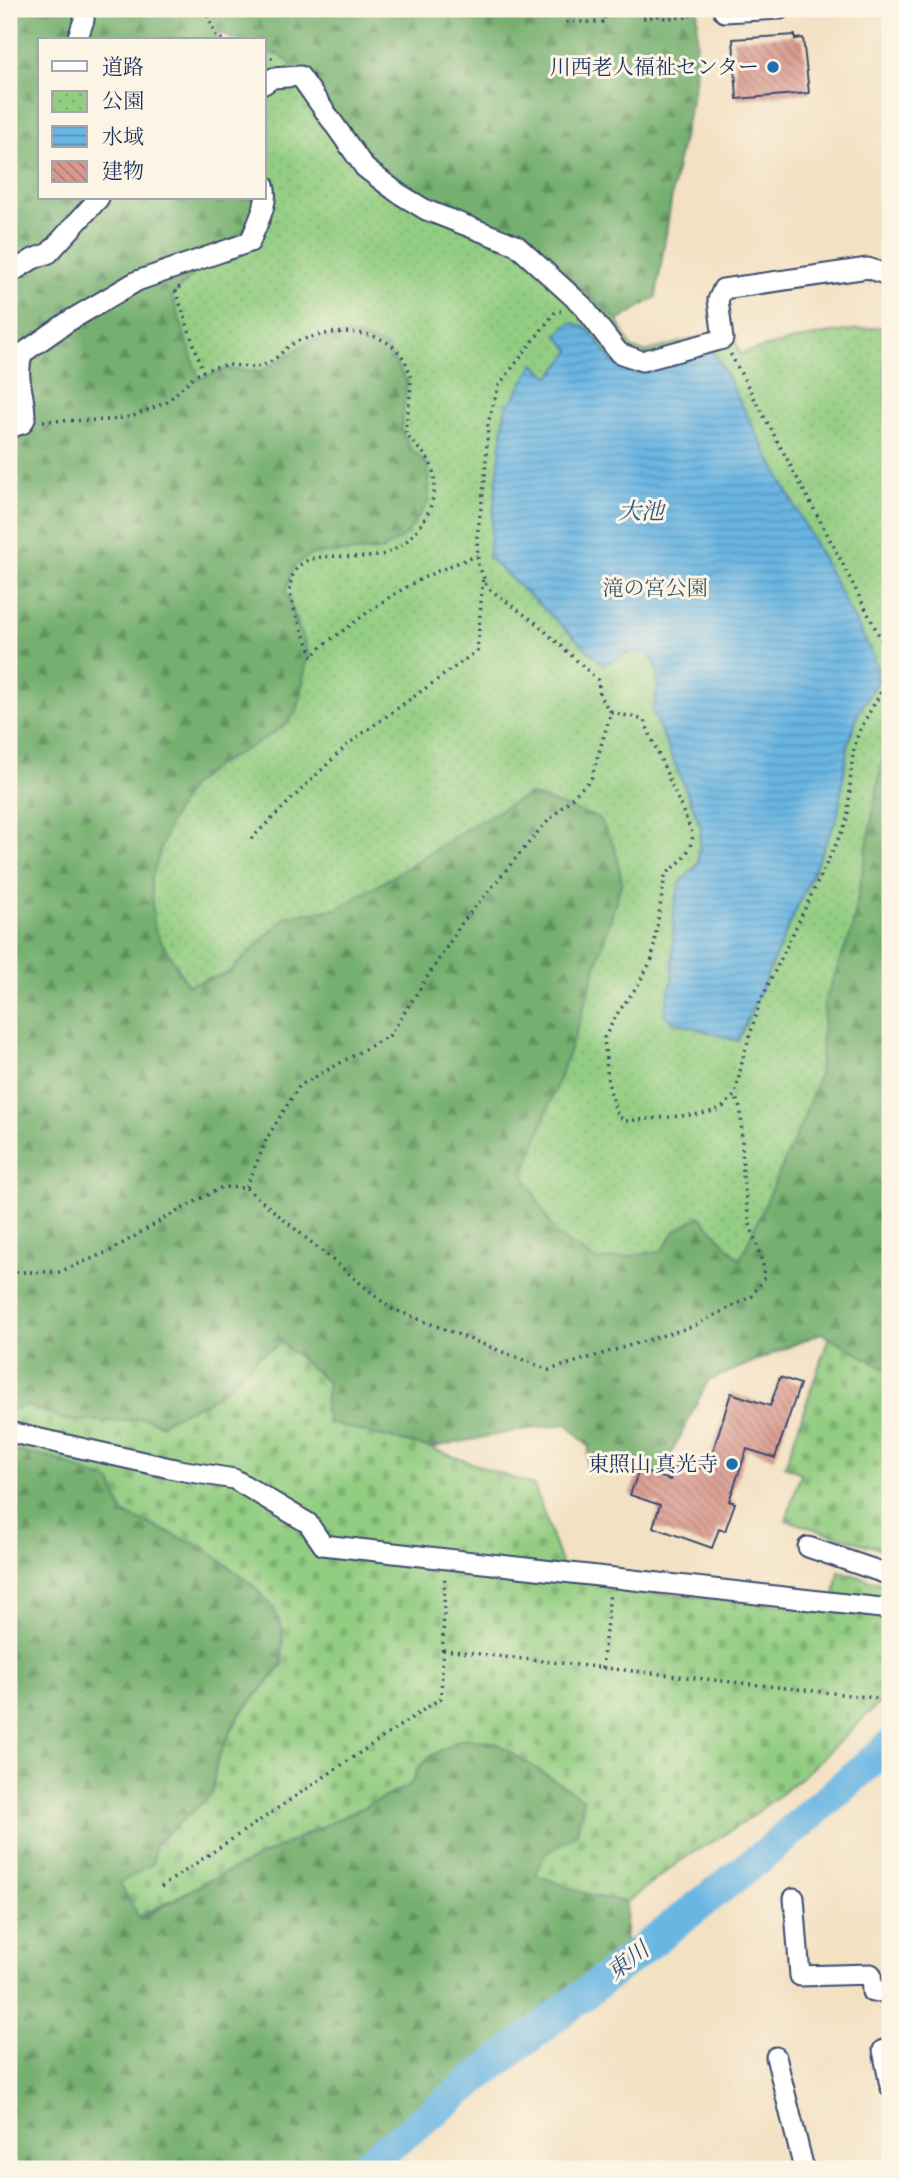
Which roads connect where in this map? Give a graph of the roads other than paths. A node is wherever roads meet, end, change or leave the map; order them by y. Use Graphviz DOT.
graph roads {
  1 [pos="84,9"];
  2 [pos="780,9"];
  3 [pos="724,12"];
  4 [pos="78,38"];
  5 [pos="266,82"];
  6 [pos="97,200"];
  7 [pos="265,200"];
  8 [pos="9,274"];
  9 [pos="890,276"];
  10 [pos="16,425"];
  11 [pos="9,1432"];
  12 [pos="808,1547"];
  13 [pos="890,1575"];
  14 [pos="890,1609"];
  15 [pos="794,1898"];
  16 [pos="890,1991"];
  17 [pos="883,2050"];
  18 [pos="776,2057"];
  19 [pos="890,2085"];
  20 [pos="804,2169"];
  1 -- 4 [label="street"];
  2 -- 3 [label="street"];
  5 -- 9 [label="street"];
  6 -- 8 [label="street"];
  7 -- 10 [label="street"];
  11 -- 14 [label="street"];
  12 -- 13 [label="street"];
  15 -- 16 [label="street"];
  17 -- 19 [label="street"];
  18 -- 20 [label="street"];
}
